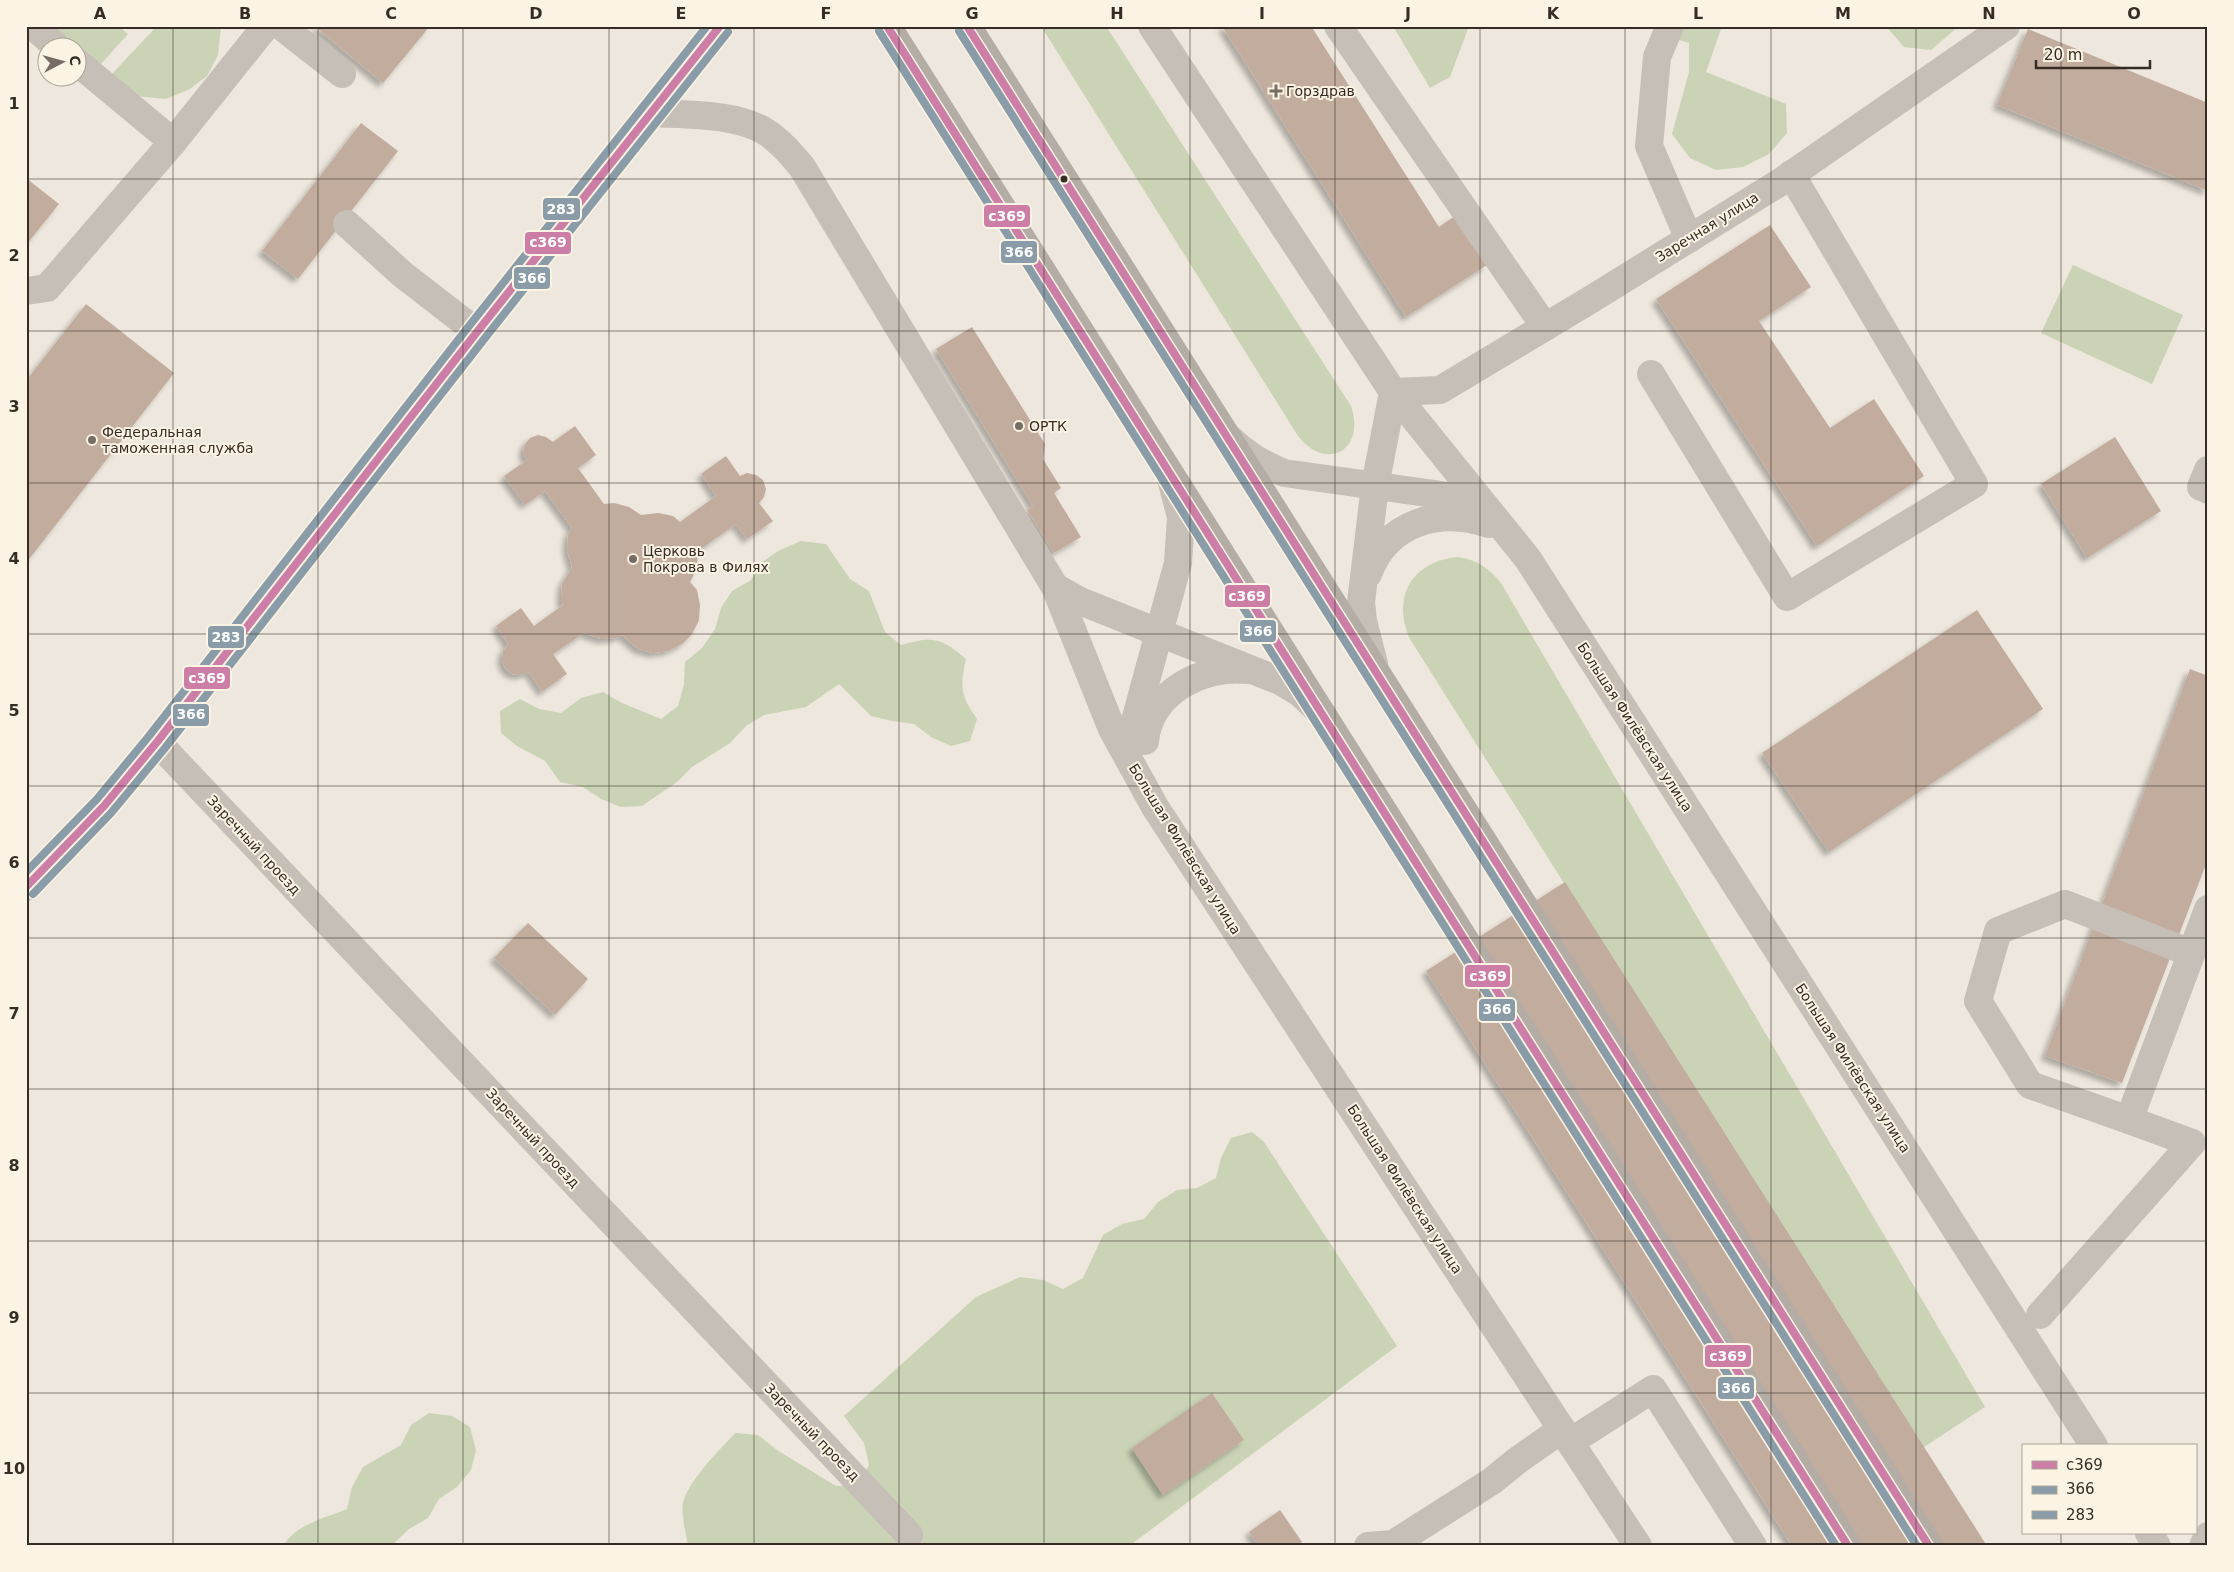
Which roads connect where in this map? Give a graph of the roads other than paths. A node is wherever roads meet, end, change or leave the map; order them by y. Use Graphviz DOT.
graph roads {
  1 [pos="32,26"];
  2 [pos="266,26"];
  3 [pos="280,26"];
  4 [pos="720,26"];
  5 [pos="887,26"];
  6 [pos="967,26"];
  7 [pos="1152,26"];
  8 [pos="1338,26"];
  9 [pos="1670,26"];
  10 [pos="2006,26"];
  11 [pos="46,38"];
  12 [pos="88,72"];
  13 [pos="342,74"];
  14 [pos="651,113"];
  15 [pos="173,142"];
  16 [pos="1791,174"];
  17 [pos="347,224"];
  18 [pos="1688,239"];
  19 [pos="26,291"];
  20 [pos="1545,327"];
  21 [pos="477,332"];
  22 [pos="1651,374"];
  23 [pos="1393,392"];
  24 [pos="1224,432"];
  25 [pos="1167,468"];
  26 [pos="2208,470"];
  27 [pos="1374,486"];
  28 [pos="2208,490"];
  29 [pos="1490,512"];
  30 [pos="1517,546"];
  31 [pos="1364,585"];
  32 [pos="1055,587"];
  33 [pos="1159,632"];
  34 [pos="1259,671"];
  35 [pos="1382,681"];
  36 [pos="1324,716"];
  37 [pos="157,742"];
  38 [pos="1126,754"];
  39 [pos="1155,807"];
  40 [pos="26,886"];
  41 [pos="2208,909"];
  42 [pos="2191,953"];
  43 [pos="2129,1120"];
  44 [pos="2040,1315"];
  45 [pos="1566,1436"];
  46 [pos="2093,1444"];
  47 [pos="909,1534"];
  48 [pos="2150,1534"];
  49 [pos="2208,1536"];
  50 [pos="1368,1546"];
  51 [pos="1638,1546"];
  52 [pos="1753,1546"];
  53 [pos="1848,1546"];
  54 [pos="1929,1546"];
  55 [pos="2157,1546"];
  56 [pos="2203,1546"];
  1 -- 11 [label="street"];
  2 -- 15 [label="street"];
  3 -- 13 [label="street"];
  4 -- 14 [label="street"];
  5 -- 25 [label="main road"];
  6 -- 24 [label="main road"];
  7 -- 23 [label="street, Большая Филёвская улица"];
  8 -- 20 [label="street"];
  9 -- 18 [label="street"];
  10 -- 16 [label="street, Заречная улица"];
  12 -- 15 [label="street"];
  14 -- 21 [label="street"];
  14 -- 32 [label="street, Большая Филёвская улица"];
  15 -- 19 [label="street"];
  16 -- 18 [label="street, Заречная улица"];
  16 -- 22 [label="street"];
  17 -- 21 [label="street"];
  18 -- 20 [label="street, Заречная улица"];
  20 -- 23 [label="street, Заречная улица"];
  21 -- 37 [label="street"];
  23 -- 27 [label="street"];
  23 -- 29 [label="street, Большая Филёвская улица"];
  24 -- 27 [label="street"];
  24 -- 35 [label="main road"];
  25 -- 33 [label="street"];
  25 -- 36 [label="main road"];
  26 -- 28 [label="street"];
  27 -- 29 [label="street"];
  27 -- 31 [label="street"];
  29 -- 30 [label="street, Большая Филёвская улица"];
  30 -- 31 [label="street"];
  30 -- 46 [label="street, Большая Филёвская улица"];
  31 -- 35 [label="street"];
  32 -- 33 [label="street"];
  32 -- 38 [label="street, Большая Филёвская улица"];
  33 -- 34 [label="street"];
  33 -- 38 [label="street"];
  34 -- 36 [label="street"];
  34 -- 39 [label="street"];
  35 -- 54 [label="main road"];
  36 -- 53 [label="main road"];
  37 -- 40 [label="street"];
  37 -- 47 [label="street, Заречный проезд"];
  38 -- 39 [label="street, Большая Филёвская улица"];
  39 -- 45 [label="street, Большая Филёвская улица"];
  41 -- 42 [label="street"];
  42 -- 43 [label="street"];
  42 -- 43 [label="street"];
  43 -- 44 [label="street"];
  45 -- 50 [label="street"];
  45 -- 51 [label="street, Большая Филёвская улица"];
  45 -- 52 [label="street"];
  48 -- 55 [label="street"];
  49 -- 56 [label="street"];
}
